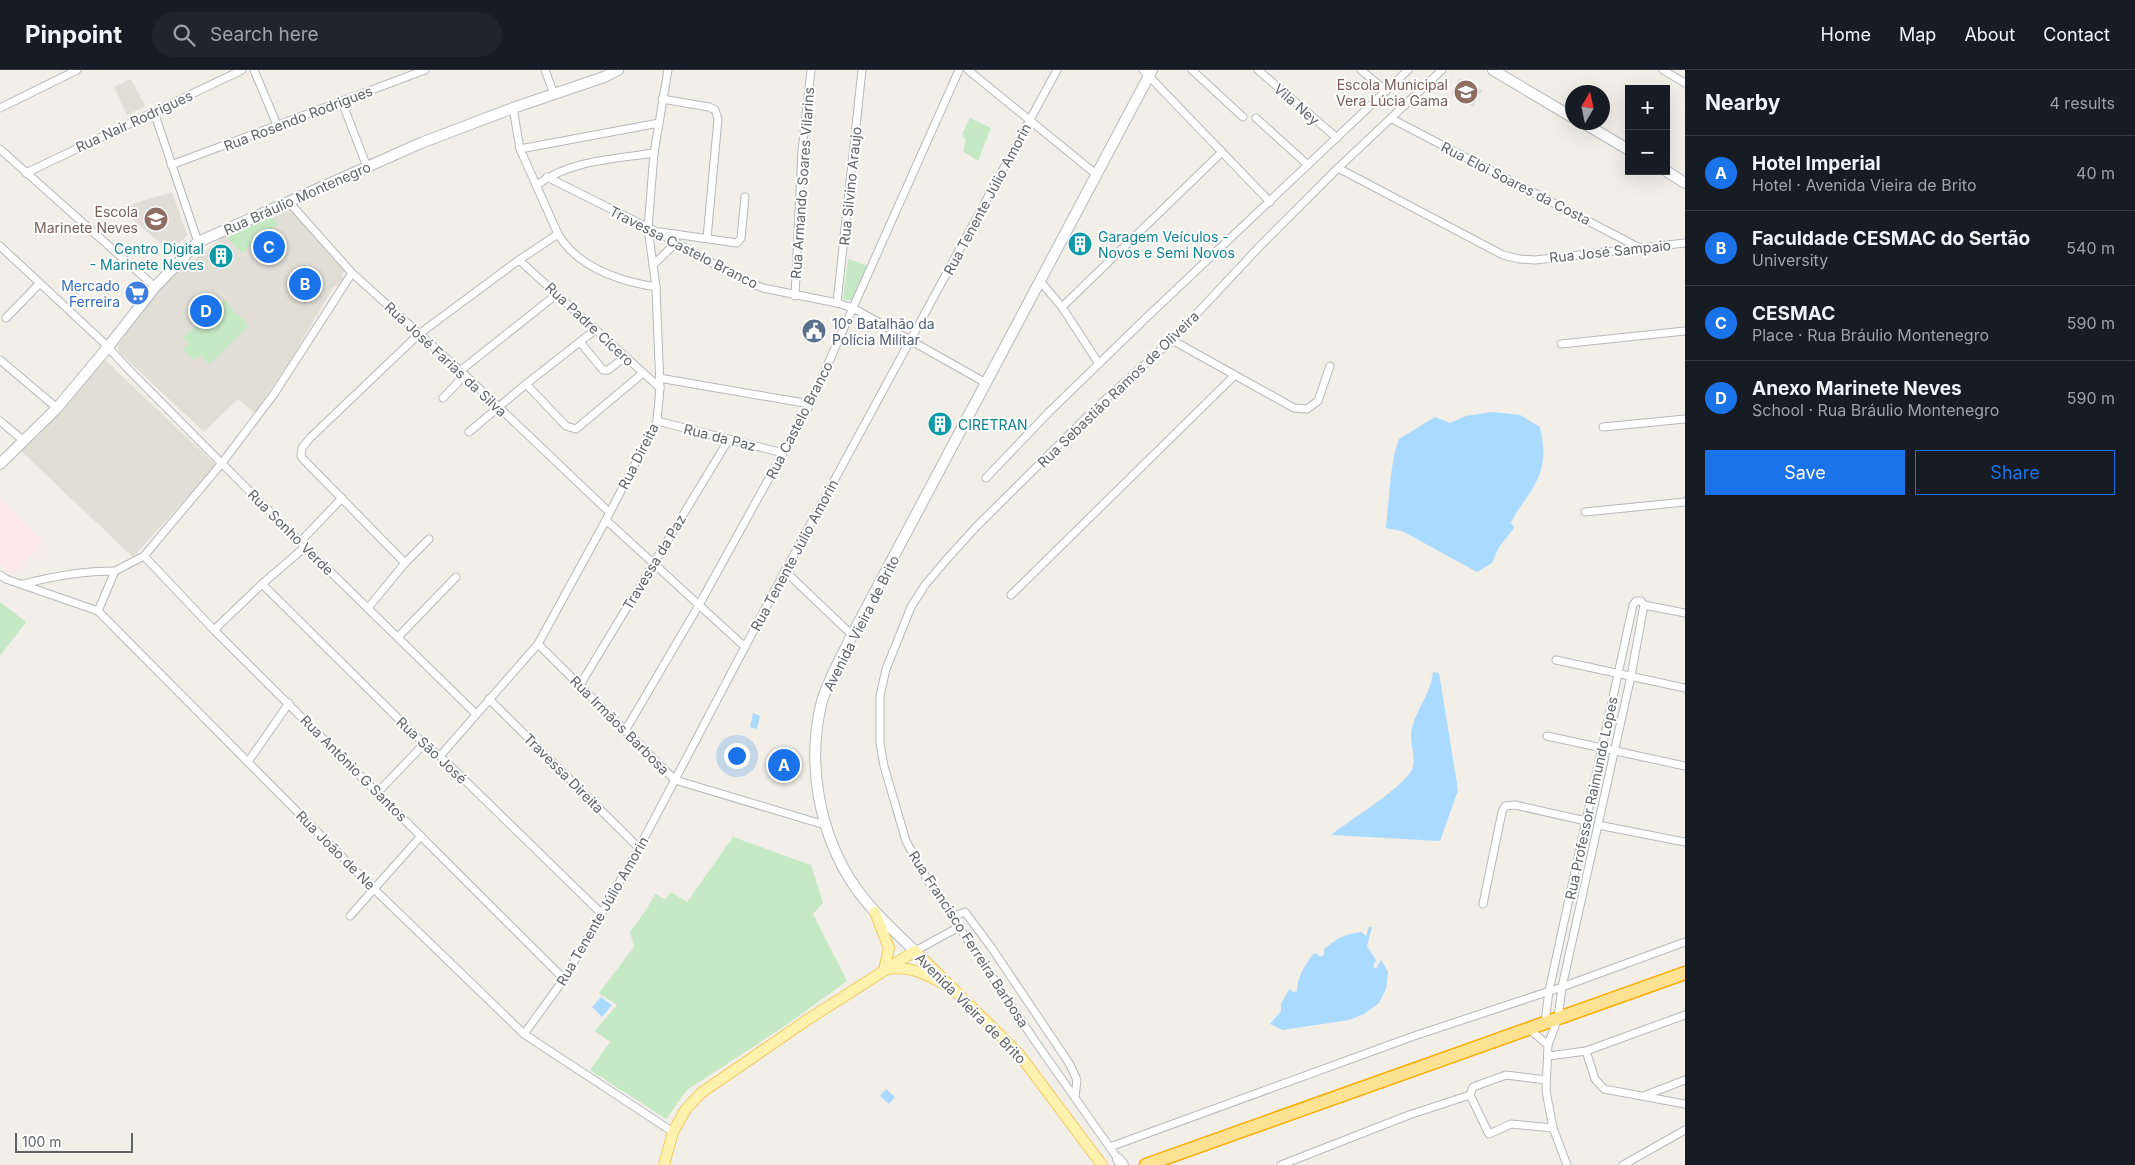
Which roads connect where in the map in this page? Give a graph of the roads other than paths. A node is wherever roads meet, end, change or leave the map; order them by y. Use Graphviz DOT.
graph roads {
  1 [pos="77,70"];
  2 [pos="242,70"];
  3 [pos="254,70"];
  4 [pos="425,70"];
  5 [pos="545,70"];
  6 [pos="618,70"];
  7 [pos="668,70"];
  8 [pos="810,70"];
  9 [pos="862,70"];
  10 [pos="959,70"];
  11 [pos="968,70"];
  12 [pos="1057,70"];
  13 [pos="1192,70"];
  14 [pos="1258,70"];
  15 [pos="1361,70"];
  16 [pos="1408,70"];
  17 [pos="1442,70"];
  18 [pos="1492,70"];
  19 [pos="1663,70"];
  20 [pos="1148,72"];
  21 [pos="1685,83"];
  22 [pos="1385,90"];
  23 [pos="554,94"];
  24 [pos="662,99"];
  25 [pos="342,102"];
  26 [pos="0,108"];
  27 [pos="513,108"];
  28 [pos="154,112"];
  29 [pos="1565,113"];
  30 [pos="1243,117"];
  31 [pos="1256,118"];
  32 [pos="1392,119"];
  33 [pos="1029,120"];
  34 [pos="658,123"];
  35 [pos="278,127"];
  36 [pos="1595,130"];
  37 [pos="1336,138"];
  38 [pos="1625,148"];
  39 [pos="0,149"];
  40 [pos="520,149"];
  41 [pos="1222,152"];
  42 [pos="654,153"];
  43 [pos="171,165"];
  44 [pos="1308,165"];
  45 [pos="367,166"];
  46 [pos="1338,168"];
  47 [pos="26,173"];
  48 [pos="1670,173"];
  49 [pos="1097,175"];
  50 [pos="546,178"];
  51 [pos="1685,182"];
  52 [pos="537,185"];
  53 [pos="745,196"];
  54 [pos="288,201"];
  55 [pos="1270,202"];
  56 [pos="648,228"];
  57 [pos="657,232"];
  58 [pos="558,234"];
  59 [pos="707,238"];
  60 [pos="198,242"];
  61 [pos="676,243"];
  62 [pos="1685,243"];
  63 [pos="0,246"];
  64 [pos="1639,247"];
  65 [pos="519,260"];
  66 [pos="654,266"];
  67 [pos="352,272"];
  68 [pos="1040,281"];
  69 [pos="40,283"];
  70 [pos="155,287"];
  71 [pos="656,287"];
  72 [pos="557,294"];
  73 [pos="795,296"];
  74 [pos="837,303"];
  75 [pos="853,308"];
  76 [pos="1062,308"];
  77 [pos="6,318"];
  78 [pos="595,330"];
  79 [pos="1685,331"];
  80 [pos="419,334"];
  81 [pos="1172,340"];
  82 [pos="580,342"];
  83 [pos="909,342"];
  84 [pos="1561,344"];
  85 [pos="108,347"];
  86 [pos="626,357"];
  87 [pos="0,360"];
  88 [pos="1100,364"];
  89 [pos="1330,366"];
  90 [pos="462,373"];
  91 [pos="643,373"];
  92 [pos="1235,375"];
  93 [pos="660,378"];
  94 [pos="986,383"];
  95 [pos="526,384"];
  96 [pos="660,388"];
  97 [pos="443,398"];
  98 [pos="810,404"];
  99 [pos="498,407"];
  100 [pos="57,408"];
  101 [pos="1685,419"];
  102 [pos="0,421"];
  103 [pos="657,421"];
  104 [pos="1603,427"];
  105 [pos="469,432"];
  106 [pos="729,439"];
  107 [pos="24,441"];
  108 [pos="783,453"];
  109 [pos="222,463"];
  110 [pos="0,464"];
  111 [pos="986,478"];
  112 [pos="342,498"];
  113 [pos="1685,502"];
  114 [pos="1585,512"];
  115 [pos="608,516"];
  116 [pos="429,539"];
  117 [pos="303,545"];
  118 [pos="144,556"];
  119 [pos="405,563"];
  120 [pos="653,563"];
  121 [pos="116,571"];
  122 [pos="785,571"];
  123 [pos="0,575"];
  124 [pos="456,576"];
  125 [pos="24,584"];
  126 [pos="262,584"];
  127 [pos="925,586"];
  128 [pos="1011,595"];
  129 [pos="699,605"];
  130 [pos="1644,605"];
  131 [pos="368,608"];
  132 [pos="98,611"];
  133 [pos="1685,613"];
  134 [pos="214,630"];
  135 [pos="852,634"];
  136 [pos="398,637"];
  137 [pos="538,644"];
  138 [pos="745,647"];
  139 [pos="1556,660"];
  140 [pos="1618,673"];
  141 [pos="1631,676"];
  142 [pos="580,685"];
  143 [pos="1685,688"];
  144 [pos="489,699"];
  145 [pos="289,703"];
  146 [pos="476,714"];
  147 [pos="625,731"];
  148 [pos="1547,736"];
  149 [pos="424,744"];
  150 [pos="1602,749"];
  151 [pos="1613,751"];
  152 [pos="440,756"];
  153 [pos="248,762"];
  154 [pos="1685,766"];
  155 [pos="675,780"];
  156 [pos="378,792"];
  157 [pos="1586,821"];
  158 [pos="825,825"];
  159 [pos="1598,825"];
  160 [pos="421,836"];
  161 [pos="1685,842"];
  162 [pos="639,848"];
  163 [pos="374,889"];
  164 [pos="1483,904"];
  165 [pos="875,912"];
  166 [pos="602,914"];
  167 [pos="350,916"];
  168 [pos="952,917"];
  169 [pos="959,927"];
  170 [pos="1685,942"];
  171 [pos="915,951"];
  172 [pos="884,970"];
  173 [pos="1685,973"];
  174 [pos="564,980"];
  175 [pos="1562,987"];
  176 [pos="955,989"];
  177 [pos="1549,991"];
  178 [pos="1685,1015"];
  179 [pos="1552,1020"];
  180 [pos="1529,1028"];
  181 [pos="524,1034"];
  182 [pos="1548,1046"];
  183 [pos="1586,1051"];
  184 [pos="1549,1056"];
  185 [pos="1546,1080"];
  186 [pos="1685,1080"];
  187 [pos="1470,1095"];
  188 [pos="1644,1096"];
  189 [pos="1075,1097"];
  190 [pos="1685,1104"];
  191 [pos="1553,1128"];
  192 [pos="1685,1130"];
  193 [pos="673,1132"];
  194 [pos="1110,1147"];
  195 [pos="1120,1162"];
  196 [pos="664,1165"];
  197 [pos="1102,1165"];
  198 [pos="1146,1165"];
  199 [pos="1281,1165"];
  200 [pos="1566,1165"];
  201 [pos="1623,1165"];
  1 -- 26 [label="street"];
  2 -- 28 [label="street, Rua Nair Rodrigues"];
  3 -- 35 [label="street"];
  4 -- 25 [label="street, Rua Rosendo Rodrigues"];
  5 -- 23 [label="street"];
  6 -- 23 [label="main road, Rua Bráulio Montenegro"];
  7 -- 24 [label="street, Rua Direita"];
  8 -- 73 [label="street, Rua Armando Soares Vilarins"];
  9 -- 74 [label="street, Rua Silvino Araujo"];
  10 -- 75 [label="street, Rua Castelo Branco"];
  11 -- 33 [label="street"];
  12 -- 33 [label="street, Rua Tenente Júlio Amorin"];
  13 -- 30 [label="street"];
  14 -- 37 [label="street, Vila Ney"];
  15 -- 22 [label="street"];
  16 -- 22 [label="street"];
  17 -- 32 [label="street, Rua Sebastião Ramos de Oliveira"];
  18 -- 29 [label="main road"];
  19 -- 21 [label="street"];
  20 -- 41 [label="street"];
  20 -- 49 [label="main road, Avenida Vieira de Brito"];
  22 -- 37 [label="street"];
  23 -- 27 [label="main road, Rua Bráulio Montenegro"];
  24 -- 34 [label="street, Rua Direita"];
  24 -- 59 [label="street"];
  25 -- 35 [label="street, Rua Rosendo Rodrigues"];
  25 -- 45 [label="street"];
  27 -- 40 [label="street"];
  27 -- 45 [label="main road, Rua Bráulio Montenegro"];
  28 -- 43 [label="street"];
  28 -- 47 [label="street, Rua Nair Rodrigues"];
  31 -- 44 [label="street"];
  32 -- 46 [label="street, Rua Sebastião Ramos de Oliveira"];
  32 -- 64 [label="street, Rua Eloi Soares da Costa"];
  33 -- 49 [label="street"];
  33 -- 83 [label="street, Rua Tenente Júlio Amorin"];
  34 -- 40 [label="street"];
  34 -- 42 [label="street, Rua Direita"];
  35 -- 43 [label="street, Rua Rosendo Rodrigues"];
  36 -- 38 [label="main road"];
  37 -- 44 [label="street"];
  39 -- 47 [label="street"];
  40 -- 52 [label="street"];
  41 -- 55 [label="street"];
  41 -- 76 [label="street"];
  42 -- 50 [label="street"];
  42 -- 56 [label="street, Rua Direita"];
  43 -- 60 [label="street"];
  44 -- 55 [label="street"];
  45 -- 54 [label="main road, Rua Bráulio Montenegro"];
  46 -- 64 [label="street, Rua José Sampaio"];
  46 -- 81 [label="street, Rua Sebastião Ramos de Oliveira"];
  47 -- 70 [label="street"];
  48 -- 51 [label="main road"];
  49 -- 68 [label="main road, Avenida Vieira de Brito"];
  50 -- 52 [label="street"];
  50 -- 56 [label="street, Travessa Castelo Branco"];
  52 -- 58 [label="street"];
  53 -- 59 [label="street"];
  54 -- 60 [label="main road, Rua Bráulio Montenegro"];
  54 -- 67 [label="street, Rua José Farias da Silva"];
  55 -- 88 [label="street"];
  56 -- 57 [label="street, Travessa Castelo Branco"];
  56 -- 66 [label="street, Rua Direita"];
  57 -- 59 [label="street"];
  57 -- 61 [label="street, Travessa Castelo Branco"];
  58 -- 65 [label="street"];
  58 -- 71 [label="street"];
  60 -- 70 [label="main road, Rua Bráulio Montenegro"];
  61 -- 66 [label="street"];
  61 -- 73 [label="street, Travessa Castelo Branco"];
  62 -- 64 [label="street, Rua José Sampaio"];
  63 -- 69 [label="street, Rua Sonho Verde"];
  65 -- 72 [label="street, Rua Padre Cícero"];
  65 -- 80 [label="street"];
  66 -- 71 [label="street, Rua Direita"];
  67 -- 80 [label="street, Rua José Farias da Silva"];
  67 -- 109 [label="street"];
  68 -- 76 [label="street"];
  68 -- 94 [label="main road, Avenida Vieira de Brito"];
  69 -- 77 [label="street"];
  69 -- 85 [label="street, Rua Sonho Verde"];
  70 -- 85 [label="main road, Rua Bráulio Montenegro"];
  71 -- 93 [label="street, Rua Direita"];
  72 -- 78 [label="street, Rua Padre Cícero"];
  72 -- 90 [label="street"];
  73 -- 74 [label="street, Travessa Castelo Branco"];
  74 -- 75 [label="street, Travessa Castelo Branco"];
  75 -- 83 [label="street, Travessa Castelo Branco"];
  75 -- 98 [label="street, Rua Castelo Branco"];
  76 -- 88 [label="street"];
  78 -- 82 [label="street"];
  78 -- 86 [label="street, Rua Padre Cícero"];
  79 -- 84 [label="street"];
  80 -- 90 [label="street, Rua José Farias da Silva"];
  80 -- 112 [label="street"];
  81 -- 92 [label="street"];
  81 -- 127 [label="street, Rua Sebastião Ramos de Oliveira"];
  82 -- 86 [label="street"];
  82 -- 95 [label="street"];
  83 -- 94 [label="street, Travessa Castelo Branco"];
  83 -- 122 [label="street, Rua Tenente Júlio Amorin"];
  85 -- 100 [label="main road, Rua Bráulio Montenegro"];
  85 -- 109 [label="street, Rua Sonho Verde"];
  86 -- 91 [label="street, Rua Padre Cícero"];
  87 -- 100 [label="street"];
  88 -- 111 [label="street"];
  89 -- 92 [label="street"];
  90 -- 97 [label="street"];
  90 -- 99 [label="street, Rua José Farias da Silva"];
  91 -- 95 [label="street"];
  91 -- 96 [label="street, Rua Padre Cícero"];
  92 -- 128 [label="street"];
  93 -- 96 [label="street, Rua Direita"];
  93 -- 98 [label="street"];
  94 -- 135 [label="main road, Avenida Vieira de Brito"];
  95 -- 99 [label="street"];
  96 -- 103 [label="street, Rua Direita"];
  98 -- 108 [label="street, Rua Castelo Branco"];
  99 -- 105 [label="street"];
  99 -- 115 [label="street, Rua José Farias da Silva"];
  100 -- 107 [label="main road, Rua Bráulio Montenegro"];
  101 -- 104 [label="street"];
  102 -- 107 [label="street"];
  103 -- 106 [label="street, Rua da Paz"];
  103 -- 115 [label="street, Rua Direita"];
  106 -- 108 [label="street, Rua da Paz"];
  106 -- 120 [label="street, Travessa da Paz"];
  107 -- 110 [label="main road, Rua Bráulio Montenegro"];
  108 -- 129 [label="street, Rua Castelo Branco"];
  109 -- 117 [label="street, Rua Sonho Verde"];
  109 -- 118 [label="street"];
  112 -- 117 [label="street"];
  112 -- 119 [label="street"];
  113 -- 114 [label="street"];
  115 -- 120 [label="street, Rua José Farias da Silva"];
  115 -- 137 [label="street, Rua Direita"];
  116 -- 119 [label="street"];
  117 -- 126 [label="street"];
  117 -- 131 [label="street, Rua Sonho Verde"];
  118 -- 121 [label="street"];
  118 -- 134 [label="street, Rua Antônio G Santos"];
  119 -- 131 [label="street"];
  120 -- 129 [label="street, Rua José Farias da Silva"];
  120 -- 142 [label="street, Travessa da Paz"];
  121 -- 125 [label="street"];
  121 -- 132 [label="street"];
  122 -- 135 [label="street"];
  122 -- 138 [label="street, Rua Tenente Júlio Amorin"];
  123 -- 125 [label="street, Rua João de Ne"];
  124 -- 136 [label="street"];
  125 -- 132 [label="street, Rua João de Ne"];
  126 -- 134 [label="street"];
  126 -- 149 [label="street, Rua São José"];
  127 -- 168 [label="street, Rua Francisco Ferreira Barbosa"];
  129 -- 138 [label="street, Rua José Farias da Silva"];
  129 -- 147 [label="street, Rua Castelo Branco"];
  130 -- 133 [label="street"];
  130 -- 140 [label="street, Rua Professor Raimundo Lopes"];
  130 -- 141 [label="street, Rua Professor Raimundo Lopes"];
  131 -- 136 [label="street, Rua Sonho Verde"];
  132 -- 153 [label="street, Rua João de Ne"];
  134 -- 145 [label="street, Rua Antônio G Santos"];
  135 -- 158 [label="main road, Avenida Vieira de Brito"];
  136 -- 146 [label="street, Rua Sonho Verde"];
  137 -- 142 [label="street, Rua Irmãos Barbosa"];
  137 -- 144 [label="street, Rua Direita"];
  138 -- 155 [label="street, Rua Tenente Júlio Amorin"];
  139 -- 140 [label="street"];
  140 -- 141 [label="street"];
  140 -- 150 [label="street, Rua Professor Raimundo Lopes"];
  141 -- 143 [label="street"];
  141 -- 151 [label="street, Rua Professor Raimundo Lopes"];
  142 -- 147 [label="street, Rua Irmãos Barbosa"];
  144 -- 146 [label="street, Rua Direita"];
  144 -- 162 [label="street, Travessa Direita"];
  145 -- 153 [label="street"];
  145 -- 156 [label="street, Rua Antônio G Santos"];
  146 -- 152 [label="street, Rua Direita"];
  147 -- 155 [label="street, Rua Irmãos Barbosa"];
  148 -- 150 [label="street"];
  149 -- 152 [label="street, Rua São José"];
  149 -- 156 [label="street"];
  150 -- 151 [label="street"];
  150 -- 157 [label="street, Rua Professor Raimundo Lopes"];
  151 -- 154 [label="street"];
  151 -- 159 [label="street, Rua Professor Raimundo Lopes"];
  152 -- 166 [label="street, Rua São José"];
  153 -- 163 [label="street, Rua João de Ne"];
  155 -- 158 [label="street, Rua Irmãos Barbosa"];
  155 -- 162 [label="street, Rua Tenente Júlio Amorin"];
  156 -- 160 [label="street, Rua Antônio G Santos"];
  157 -- 164 [label="street"];
  157 -- 177 [label="street, Rua Professor Raimundo Lopes"];
  158 -- 165 [label="main road, Avenida Vieira de Brito"];
  159 -- 161 [label="street"];
  159 -- 175 [label="street, Rua Professor Raimundo Lopes"];
  160 -- 163 [label="street"];
  160 -- 174 [label="street, Rua Antônio G Santos"];
  162 -- 166 [label="street, Rua Tenente Júlio Amorin"];
  163 -- 167 [label="street"];
  163 -- 181 [label="street, Rua João de Ne"];
  165 -- 171 [label="main road, Avenida Vieira de Brito"];
  165 -- 172 [label="main road"];
  166 -- 174 [label="street, Rua Tenente Júlio Amorin"];
  168 -- 169 [label="street, Rua Francisco Ferreira Barbosa"];
  168 -- 189 [label="street"];
  169 -- 171 [label="street"];
  169 -- 189 [label="street, Rua Francisco Ferreira Barbosa"];
  170 -- 175 [label="street"];
  171 -- 172 [label="main road"];
  171 -- 176 [label="main road, Avenida Vieira de Brito"];
  172 -- 176 [label="main road"];
  172 -- 193 [label="main road"];
  173 -- 179 [label="highway"];
  174 -- 181 [label="street, Rua Tenente Júlio Amorin"];
  175 -- 177 [label="street"];
  175 -- 179 [label="street, Rua Professor Raimundo Lopes"];
  176 -- 197 [label="main road, Avenida Vieira de Brito"];
  177 -- 179 [label="street, Rua Professor Raimundo Lopes"];
  177 -- 194 [label="street"];
  178 -- 183 [label="street"];
  179 -- 180 [label="highway"];
  179 -- 182 [label="street"];
  180 -- 182 [label="street"];
  180 -- 198 [label="highway"];
  181 -- 193 [label="street, Rua João de Ne"];
  182 -- 184 [label="street"];
  183 -- 184 [label="street"];
  183 -- 188 [label="street"];
  184 -- 185 [label="street"];
  185 -- 187 [label="street"];
  185 -- 191 [label="street"];
  186 -- 188 [label="street"];
  187 -- 191 [label="street"];
  187 -- 199 [label="street"];
  188 -- 190 [label="street"];
  189 -- 194 [label="street, Rua Francisco Ferreira Barbosa"];
  191 -- 200 [label="street"];
  192 -- 201 [label="street"];
  193 -- 196 [label="main road"];
  194 -- 195 [label="street, Rua Francisco Ferreira Barbosa"];
}
